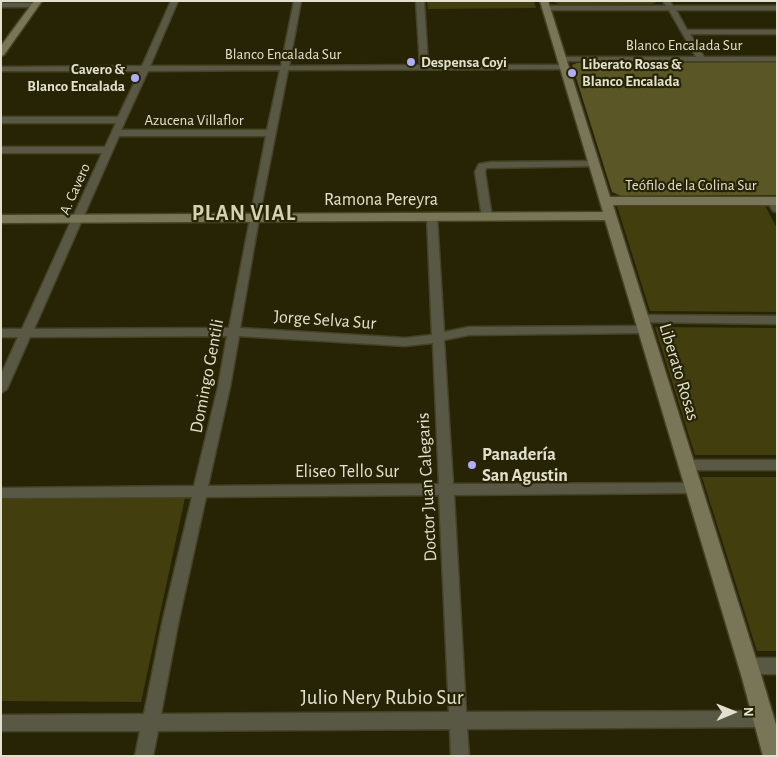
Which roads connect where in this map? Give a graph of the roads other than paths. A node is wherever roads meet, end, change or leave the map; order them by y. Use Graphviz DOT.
graph roads {
  1 [pos="175,1"];
  2 [pos="298,1"];
  3 [pos="420,1"];
  4 [pos="37,3"];
  5 [pos="668,4"];
  6 [pos="1,5"];
  7 [pos="545,5"];
  8 [pos="777,8"];
  9 [pos="685,32"];
  10 [pos="777,32"];
  11 [pos="1,54"];
  12 [pos="701,59"];
  13 [pos="777,59"];
  14 [pos="563,63"];
  15 [pos="146,68"];
  16 [pos="284,68"];
  17 [pos="424,68"];
  18 [pos="1,69"];
  19 [pos="1,120"];
  20 [pos="122,120"];
  21 [pos="271,133"];
  22 [pos="116,134"];
  23 [pos="1,150"];
  24 [pos="109,150"];
  25 [pos="594,164"];
  26 [pos="775,204"];
  27 [pos="608,209"];
  28 [pos="432,217"];
  29 [pos="487,217"];
  30 [pos="78,218"];
  31 [pos="254,218"];
  32 [pos="1,219"];
  33 [pos="777,320"];
  34 [pos="643,324"];
  35 [pos="234,332"];
  36 [pos="1,333"];
  37 [pos="26,333"];
  38 [pos="438,337"];
  39 [pos="1,389"];
  40 [pos="686,465"];
  41 [pos="777,465"];
  42 [pos="694,488"];
  43 [pos="446,490"];
  44 [pos="200,492"];
  45 [pos="1,493"];
  46 [pos="748,666"];
  47 [pos="777,666"];
  48 [pos="763,719"];
  49 [pos="458,721"];
  50 [pos="150,722"];
  51 [pos="1,723"];
  52 [pos="144,756"];
  53 [pos="460,756"];
  54 [pos="774,756"];
  1 -- 15 [label="street, A. Cavero"];
  2 -- 16 [label="street, Domingo Gentili"];
  3 -- 17 [label="street"];
  4 -- 6 [label="street"];
  4 -- 11 [label="street"];
  5 -- 7 [label="street"];
  5 -- 8 [label="street"];
  5 -- 9 [label="street"];
  7 -- 14 [label="street, Liberato Rosas"];
  9 -- 10 [label="street"];
  9 -- 12 [label="street"];
  12 -- 13 [label="street, Blanco Encalada Sur"];
  12 -- 14 [label="street, Blanco Encalada Sur"];
  14 -- 17 [label="street, Blanco Encalada Sur"];
  14 -- 25 [label="street, Liberato Rosas"];
  15 -- 16 [label="street, Blanco Encalada Sur"];
  15 -- 18 [label="street, Blanco Encalada Sur"];
  15 -- 20 [label="street, A. Cavero"];
  16 -- 17 [label="street, Blanco Encalada Sur"];
  16 -- 21 [label="street, Domingo Gentili"];
  19 -- 20 [label="street"];
  20 -- 22 [label="street, A. Cavero"];
  21 -- 22 [label="street, Azucena Villaflor"];
  21 -- 31 [label="street, Domingo Gentili"];
  22 -- 24 [label="street, A. Cavero"];
  23 -- 24 [label="street"];
  24 -- 30 [label="street, A. Cavero"];
  25 -- 27 [label="street, Liberato Rosas"];
  25 -- 29 [label="street"];
  26 -- 27 [label="street, Teófilo de la Colina Sur"];
  27 -- 29 [label="street, Ramona Pereyra"];
  27 -- 34 [label="street, Liberato Rosas"];
  28 -- 29 [label="street, Ramona Pereyra"];
  28 -- 31 [label="street, Ramona Pereyra"];
  28 -- 38 [label="street, Doctor Juan Calegaris"];
  30 -- 31 [label="street, Ramona Pereyra"];
  30 -- 32 [label="street, Ramona Pereyra"];
  30 -- 37 [label="street, A. Cavero"];
  31 -- 35 [label="street, Domingo Gentili"];
  33 -- 34 [label="street, Jorge Selva Sur"];
  34 -- 38 [label="street, Jorge Selva Sur"];
  34 -- 40 [label="street, Liberato Rosas"];
  35 -- 37 [label="street, Jorge Selva Sur"];
  35 -- 38 [label="street, Jorge Selva Sur"];
  35 -- 44 [label="street, Domingo Gentili"];
  36 -- 37 [label="street, Jorge Selva Sur"];
  37 -- 39 [label="street, A. Cavero"];
  38 -- 43 [label="street, Doctor Juan Calegaris"];
  40 -- 41 [label="street"];
  40 -- 42 [label="street, Liberato Rosas"];
  42 -- 43 [label="street, Eliseo Tello Sur"];
  42 -- 46 [label="street, Liberato Rosas"];
  43 -- 44 [label="street, Eliseo Tello Sur"];
  43 -- 49 [label="street, Doctor Juan Calegaris"];
  44 -- 45 [label="street, Eliseo Tello Sur"];
  44 -- 50 [label="street, Domingo Gentili"];
  46 -- 47 [label="street"];
  46 -- 48 [label="street, Liberato Rosas"];
  48 -- 49 [label="street, Julio Nery Rubio Sur"];
  48 -- 54 [label="street, Liberato Rosas"];
  49 -- 50 [label="street, Julio Nery Rubio Sur"];
  49 -- 53 [label="street, Doctor Juan Calegaris"];
  50 -- 51 [label="street, Julio Nery Rubio Sur"];
  50 -- 52 [label="street, Domingo Gentili"];
}
